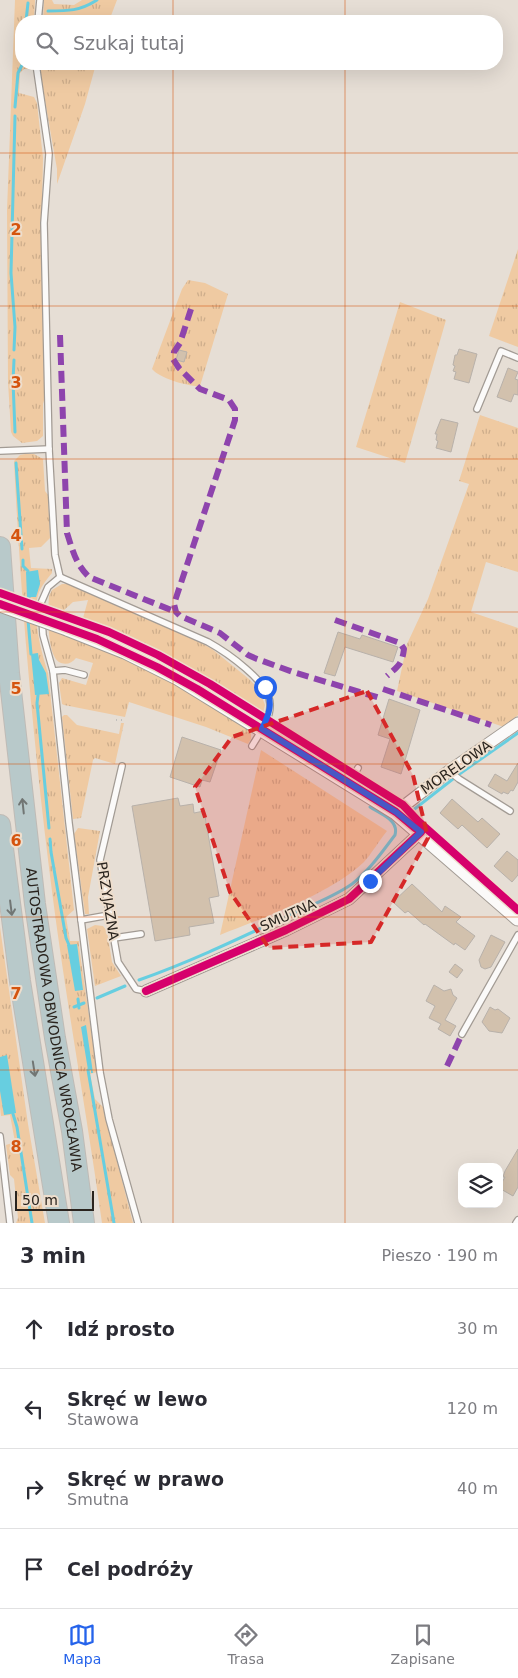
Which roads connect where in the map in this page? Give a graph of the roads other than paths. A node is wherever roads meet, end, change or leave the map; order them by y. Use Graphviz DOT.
graph roads {
  1 [pos="40,0"];
  2 [pos="39,15"];
  3 [pos="37,70"];
  4 [pos="518,358"];
  5 [pos="476,408"];
  6 [pos="49,449"];
  7 [pos="0,451"];
  8 [pos="0,547"];
  9 [pos="60,577"];
  10 [pos="0,604"];
  11 [pos="53,671"];
  12 [pos="84,675"];
  13 [pos="518,723"];
  14 [pos="262,729"];
  15 [pos="252,746"];
  16 [pos="122,766"];
  17 [pos="358,768"];
  18 [pos="451,772"];
  19 [pos="349,783"];
  20 [pos="510,811"];
  21 [pos="396,812"];
  22 [pos="0,825"];
  23 [pos="421,832"];
  24 [pos="110,915"];
  25 [pos="518,918"];
  26 [pos="81,920"];
  27 [pos="141,934"];
  28 [pos="518,935"];
  29 [pos="114,938"];
  30 [pos="146,991"];
  31 [pos="462,1034"];
  32 [pos="0,1136"];
  33 [pos="518,1220"];
  34 [pos="10,1223"];
  35 [pos="59,1223"];
  36 [pos="84,1223"];
  37 [pos="138,1223"];
  38 [pos="516,1223"];
  1 -- 2 [label="lane"];
  3 -- 6 [label="lane"];
  4 -- 5 [label="lane"];
  6 -- 7 [label="lane"];
  6 -- 9 [label="lane"];
  36 -- 8 [label="highway, AUTOSTRADOWA OBWODNICA WROCŁAWIA, one-way"];
  9 -- 11 [label="lane"];
  9 -- 14 [label="lane"];
  10 -- 14 [label="street, bridge"];
  11 -- 12 [label="lane"];
  11 -- 26 [label="lane"];
  13 -- 18 [label="street, MORELOWA"];
  14 -- 15 [label="lane"];
  14 -- 19 [label="street"];
  16 -- 24 [label="lane, PRZYJAZNA"];
  17 -- 19 [label="lane"];
  18 -- 20 [label="lane"];
  18 -- 21 [label="street, MORELOWA"];
  19 -- 21 [label="street"];
  21 -- 23 [label="street"];
  22 -- 35 [label="highway, AUTOSTRADOWA OBWODNICA WROCŁAWIA, one-way"];
  23 -- 25 [label="street"];
  23 -- 30 [label="street, SMUTNA"];
  24 -- 26 [label="lane"];
  24 -- 29 [label="lane, PRZYJAZNA"];
  26 -- 37 [label="lane"];
  27 -- 29 [label="lane"];
  28 -- 31 [label="lane"];
  29 -- 30 [label="lane, PRZYJAZNA"];
  32 -- 34 [label="lane"];
  33 -- 38 [label="lane"];
}
